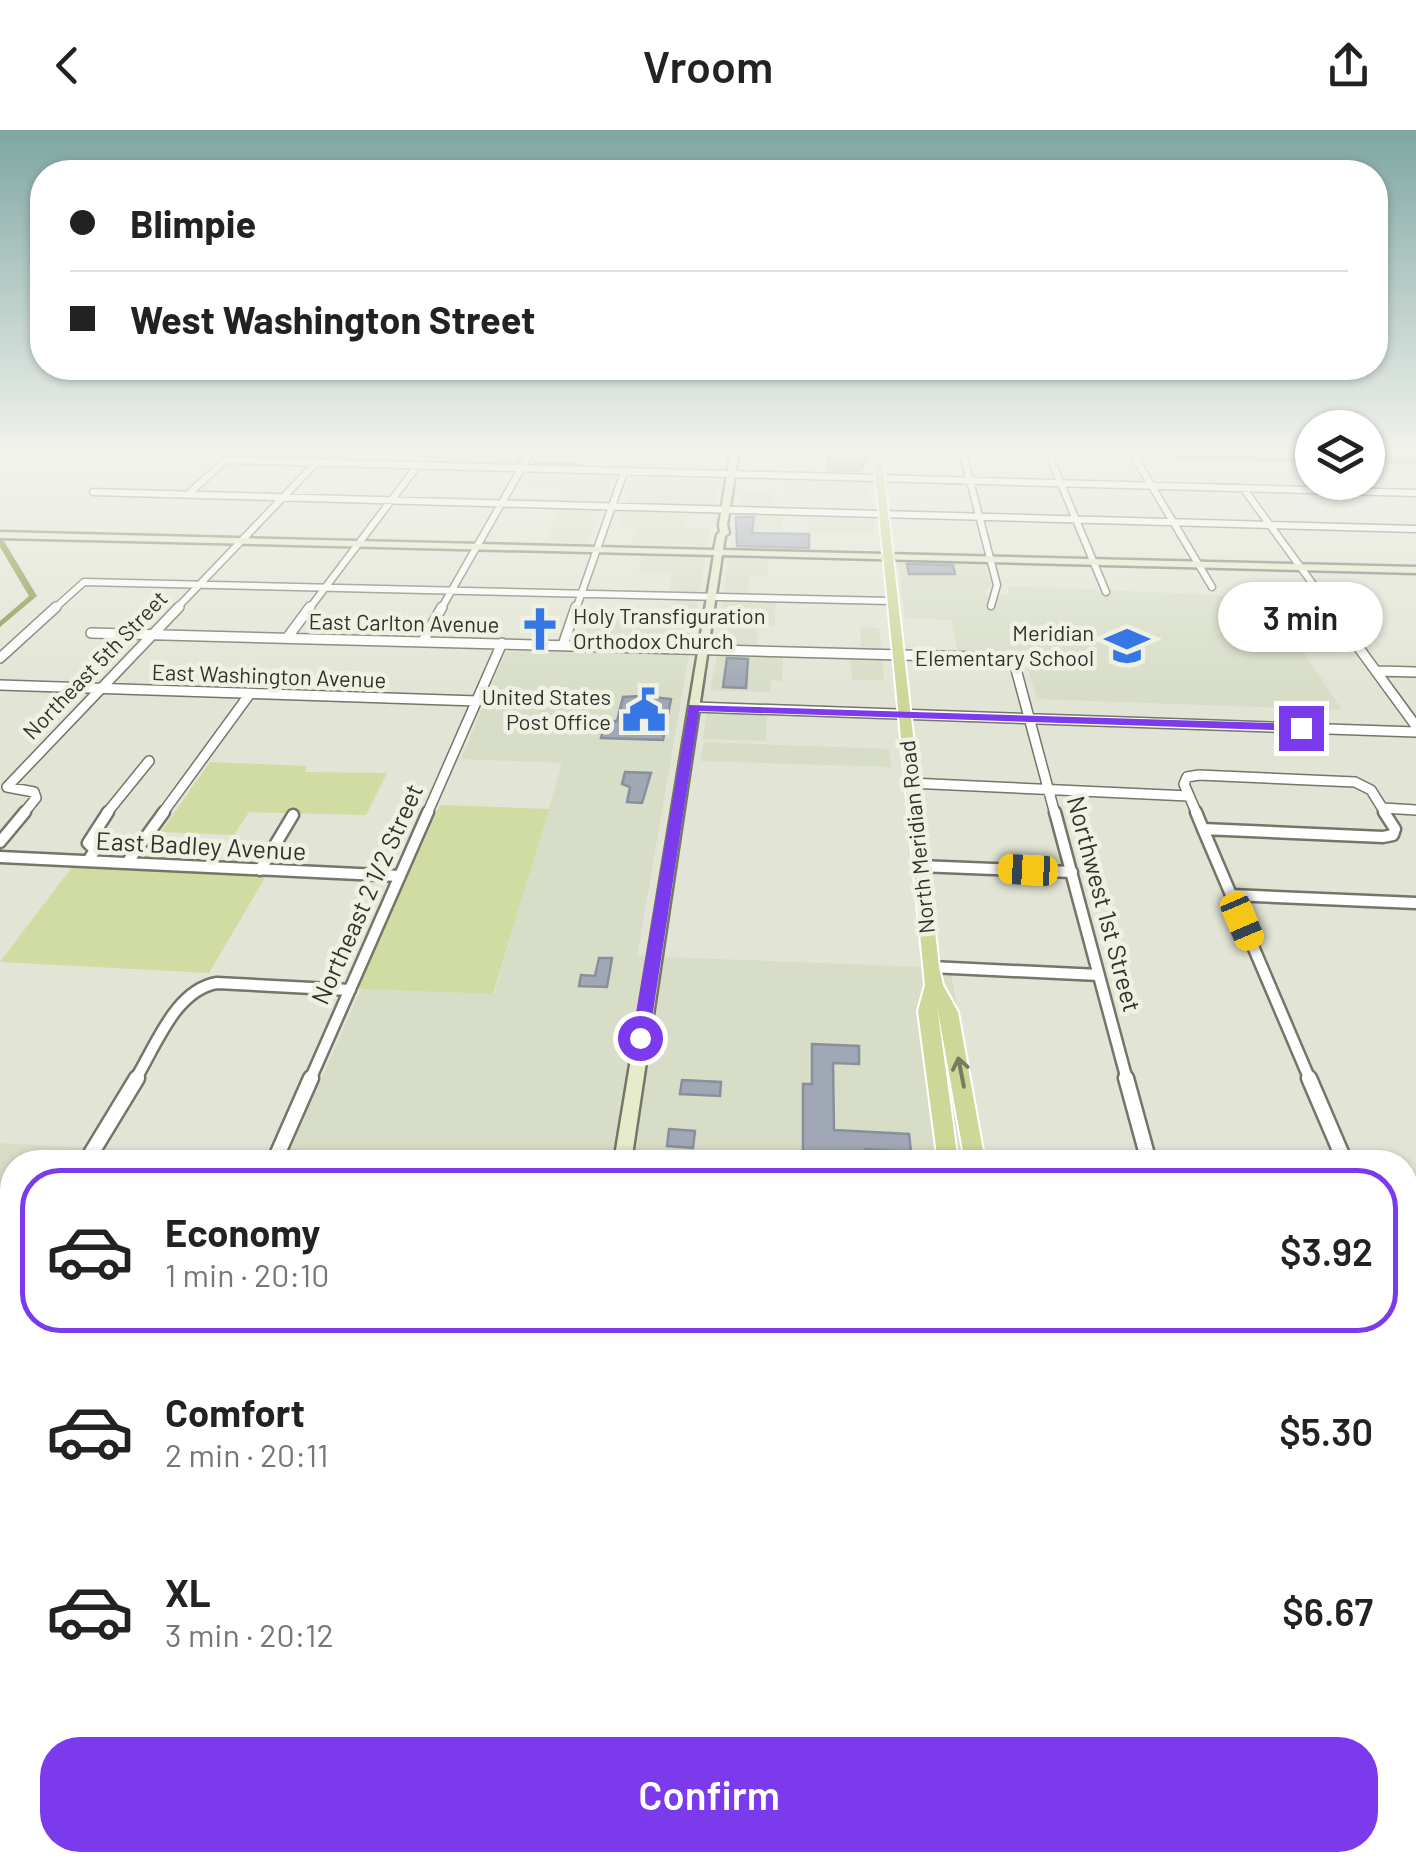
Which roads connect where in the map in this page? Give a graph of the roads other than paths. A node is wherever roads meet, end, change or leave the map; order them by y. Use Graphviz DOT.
graph roads {
  1 [pos="249,531"];
  2 [pos="366,531"];
  3 [pos="484,531"];
  4 [pos="603,531"];
  5 [pos="722,531"];
  6 [pos="885,531"];
  7 [pos="982,531"];
  8 [pos="1080,531"];
  9 [pos="1178,531"];
  10 [pos="1275,531"];
  11 [pos="0,534"];
  12 [pos="241,540"];
  13 [pos="358,542"];
  14 [pos="476,545"];
  15 [pos="597,548"];
  16 [pos="719,550"];
  17 [pos="887,554"];
  18 [pos="988,557"];
  19 [pos="1092,560"];
  20 [pos="1198,563"];
  21 [pos="1300,566"];
  22 [pos="1416,570"];
  23 [pos="199,584"];
  24 [pos="1212,587"];
  25 [pos="324,588"];
  26 [pos="450,591"];
  27 [pos="1106,592"];
  28 [pos="581,594"];
  29 [pos="711,597"];
  30 [pos="890,601"];
  31 [pos="991,606"];
  32 [pos="91,633"];
  33 [pos="149,634"];
  34 [pos="24,636"];
  35 [pos="286,638"];
  36 [pos="423,642"];
  37 [pos="502,643"];
  38 [pos="563,645"];
  39 [pos="703,649"];
  40 [pos="896,654"];
  41 [pos="0,658"];
  42 [pos="1013,658"];
  43 [pos="0,668"];
  44 [pos="1377,671"];
  45 [pos="1416,672"];
  46 [pos="0,685"];
  47 [pos="99,688"];
  48 [pos="249,694"];
  49 [pos="476,701"];
  50 [pos="694,707"];
  51 [pos="903,713"];
  52 [pos="1032,718"];
  53 [pos="1416,729"];
  54 [pos="149,762"];
  55 [pos="910,782"];
  56 [pos="1050,788"];
  57 [pos="1189,796"];
  58 [pos="1382,808"];
  59 [pos="1416,810"];
  60 [pos="293,815"];
  61 [pos="1203,829"];
  62 [pos="0,842"];
  63 [pos="0,857"];
  64 [pos="88,861"];
  65 [pos="127,863"];
  66 [pos="919,866"];
  67 [pos="260,870"];
  68 [pos="1072,872"];
  69 [pos="400,876"];
  70 [pos="1231,894"];
  71 [pos="1416,903"];
  72 [pos="1099,975"];
  73 [pos="932,976"];
  74 [pos="350,990"];
  75 [pos="93,1150"];
  76 [pos="279,1150"];
  77 [pos="624,1150"];
  78 [pos="946,1150"];
  79 [pos="973,1150"];
  80 [pos="1146,1150"];
  81 [pos="1340,1150"];
  1 -- 12 [label="street, Northeast 5th Street"];
  2 -- 13 [label="street"];
  3 -- 14 [label="street"];
  4 -- 15 [label="street"];
  5 -- 16 [label="street"];
  6 -- 17 [label="main road, North Meridian Road"];
  7 -- 18 [label="street"];
  8 -- 19 [label="street"];
  9 -- 20 [label="street"];
  10 -- 21 [label="street"];
  11 -- 12 [label="street"];
  12 -- 13 [label="street"];
  12 -- 23 [label="street, Northeast 5th Street"];
  13 -- 14 [label="street"];
  13 -- 25 [label="street"];
  14 -- 15 [label="street"];
  14 -- 26 [label="street"];
  15 -- 16 [label="street"];
  15 -- 28 [label="street"];
  16 -- 17 [label="street"];
  16 -- 29 [label="street"];
  17 -- 18 [label="street"];
  17 -- 30 [label="main road, North Meridian Road"];
  18 -- 19 [label="street"];
  18 -- 31 [label="street"];
  19 -- 20 [label="street"];
  19 -- 27 [label="street"];
  20 -- 21 [label="street"];
  20 -- 24 [label="street"];
  21 -- 22 [label="street"];
  21 -- 44 [label="street"];
  23 -- 25 [label="street"];
  23 -- 33 [label="street, Northeast 5th Street"];
  23 -- 34 [label="street"];
  25 -- 26 [label="street"];
  25 -- 35 [label="street"];
  26 -- 28 [label="street"];
  26 -- 36 [label="street"];
  28 -- 29 [label="street"];
  28 -- 38 [label="street"];
  29 -- 30 [label="street"];
  29 -- 39 [label="street"];
  30 -- 40 [label="main road, North Meridian Road"];
  32 -- 33 [label="street, East Carlton Avenue"];
  33 -- 35 [label="street, East Carlton Avenue"];
  33 -- 47 [label="street, Northeast 5th Street"];
  34 -- 41 [label="street"];
  34 -- 43 [label="street"];
  35 -- 36 [label="street, East Carlton Avenue"];
  36 -- 37 [label="street, East Carlton Avenue"];
  37 -- 38 [label="street, East Carlton Avenue"];
  37 -- 49 [label="street, Northeast 2 1/2 Street"];
  38 -- 39 [label="street, East Carlton Avenue"];
  39 -- 40 [label="street, East Carlton Avenue"];
  39 -- 50 [label="street"];
  40 -- 42 [label="street, East Carlton Avenue"];
  40 -- 51 [label="main road, North Meridian Road"];
  42 -- 52 [label="street, Northwest 1st Street"];
  44 -- 45 [label="street"];
  44 -- 53 [label="street"];
  46 -- 47 [label="street, East Washington Avenue"];
  47 -- 48 [label="street, East Washington Avenue"];
  47 -- 62 [label="street, Northeast 5th Street"];
  48 -- 49 [label="street, East Washington Avenue"];
  48 -- 65 [label="street"];
  49 -- 69 [label="street, Northeast 2 1/2 Street"];
  50 -- 51 [label="street"];
  50 -- 77 [label="street"];
  51 -- 52 [label="street"];
  51 -- 55 [label="main road, North Meridian Road"];
  52 -- 53 [label="street"];
  52 -- 56 [label="street, Northwest 1st Street"];
  54 -- 64 [label="street"];
  55 -- 56 [label="street"];
  55 -- 66 [label="main road, North Meridian Road"];
  56 -- 57 [label="street"];
  56 -- 68 [label="street, Northwest 1st Street"];
  57 -- 58 [label="street"];
  57 -- 61 [label="street"];
  58 -- 59 [label="street"];
  58 -- 61 [label="street"];
  60 -- 67 [label="street"];
  61 -- 70 [label="street"];
  63 -- 64 [label="street, East Badley Avenue"];
  64 -- 65 [label="street, East Badley Avenue"];
  65 -- 67 [label="street, East Badley Avenue"];
  66 -- 68 [label="street"];
  66 -- 73 [label="main road, North Meridian Road"];
  67 -- 69 [label="street, East Badley Avenue"];
  68 -- 72 [label="street, Northwest 1st Street"];
  69 -- 74 [label="street, Northeast 2 1/2 Street"];
  70 -- 71 [label="street"];
  70 -- 81 [label="street"];
  72 -- 73 [label="street"];
  72 -- 80 [label="street, Northwest 1st Street"];
  73 -- 78 [label="main road, North Meridian Road"];
  79 -- 73 [label="main road, North Meridian Road, one-way"];
  74 -- 75 [label="street"];
  74 -- 76 [label="street, Northeast 2 1/2 Street"];
}
